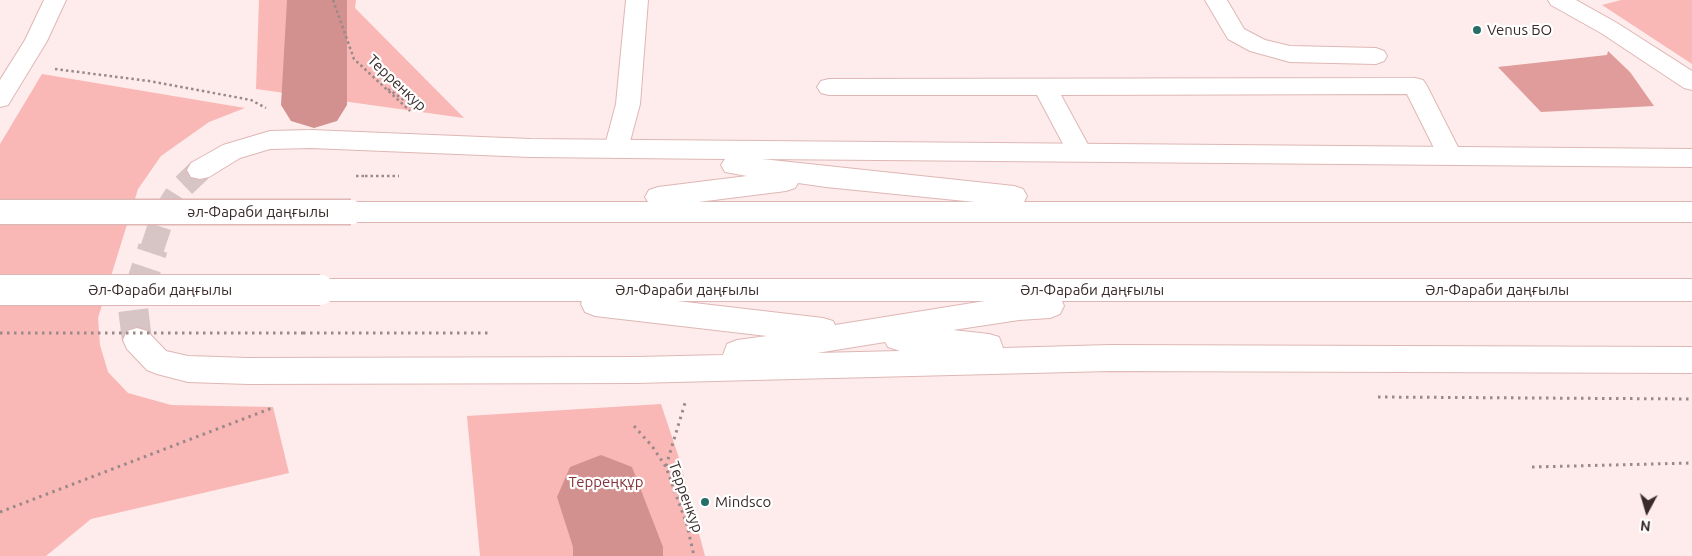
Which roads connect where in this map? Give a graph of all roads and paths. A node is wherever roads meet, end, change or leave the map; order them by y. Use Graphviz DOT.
graph roads {
  1 [pos="55,0"];
  2 [pos="333,0"];
  3 [pos="637,0"];
  4 [pos="1216,0"];
  5 [pos="1559,0"];
  6 [pos="1376,56"];
  7 [pos="47,68"];
  8 [pos="1692,82"];
  9 [pos="380,84"];
  10 [pos="829,87"];
  11 [pos="1046,87"];
  12 [pos="0,99"];
  13 [pos="251,100"];
  14 [pos="413,114"];
  15 [pos="425,114"];
  16 [pos="616,149"];
  17 [pos="1080,152"];
  18 [pos="1450,155"];
  19 [pos="1692,158"];
  20 [pos="200,170"];
  21 [pos="826,177"];
  22 [pos="0,212"];
  23 [pos="517,212"];
  24 [pos="1308,212"];
  25 [pos="1692,212"];
  26 [pos="491,289"];
  27 [pos="0,290"];
  28 [pos="1339,290"];
  29 [pos="1692,290"];
  30 [pos="0,332"];
  31 [pos="303,333"];
  32 [pos="857,334"];
  33 [pos="138,340"];
  34 [pos="1110,358"];
  35 [pos="1692,360"];
  36 [pos="636,370"];
  37 [pos="688,393"];
  38 [pos="280,403"];
  39 [pos="634,426"];
  40 [pos="1692,463"];
  41 [pos="666,467"];
  42 [pos="1532,467"];
  43 [pos="0,512"];
  44 [pos="694,556"];
  1 -- 12 [label="main road"];
  2 -- 9 [label="path, Терренкур"];
  3 -- 16 [label="main road"];
  4 -- 6 [label="main road"];
  5 -- 8 [label="main road"];
  7 -- 13 [label="path"];
  9 -- 14 [label="path, Терренкур"];
  9 -- 15 [label="path"];
  10 -- 11 [label="main road"];
  11 -- 17 [label="main road"];
  11 -- 18 [label="main road"];
  16 -- 17 [label="main road"];
  16 -- 20 [label="main road"];
  16 -- 21 [label="main road"];
  17 -- 18 [label="main road"];
  17 -- 21 [label="main road"];
  18 -- 19 [label="main road"];
  21 -- 23 [label="main road"];
  21 -- 24 [label="main road"];
  22 -- 23 [label="main road, әл-Фараби даңғылы, bridge"];
  23 -- 24 [label="main road"];
  24 -- 25 [label="main road"];
  26 -- 27 [label="main road, Әл-Фараби даңғылы, bridge"];
  26 -- 28 [label="main road, Әл-Фараби даңғылы"];
  26 -- 32 [label="main road"];
  28 -- 29 [label="main road, Әл-Фараби даңғылы"];
  28 -- 32 [label="main road"];
  30 -- 31 [label="path, bridge"];
  32 -- 34 [label="main road"];
  32 -- 36 [label="main road"];
  33 -- 36 [label="main road"];
  34 -- 35 [label="main road"];
  34 -- 36 [label="main road"];
  37 -- 41 [label="path"];
  38 -- 43 [label="path"];
  39 -- 41 [label="path, Терренкур"];
  40 -- 42 [label="path"];
  41 -- 44 [label="path, Терренкур"];
}
